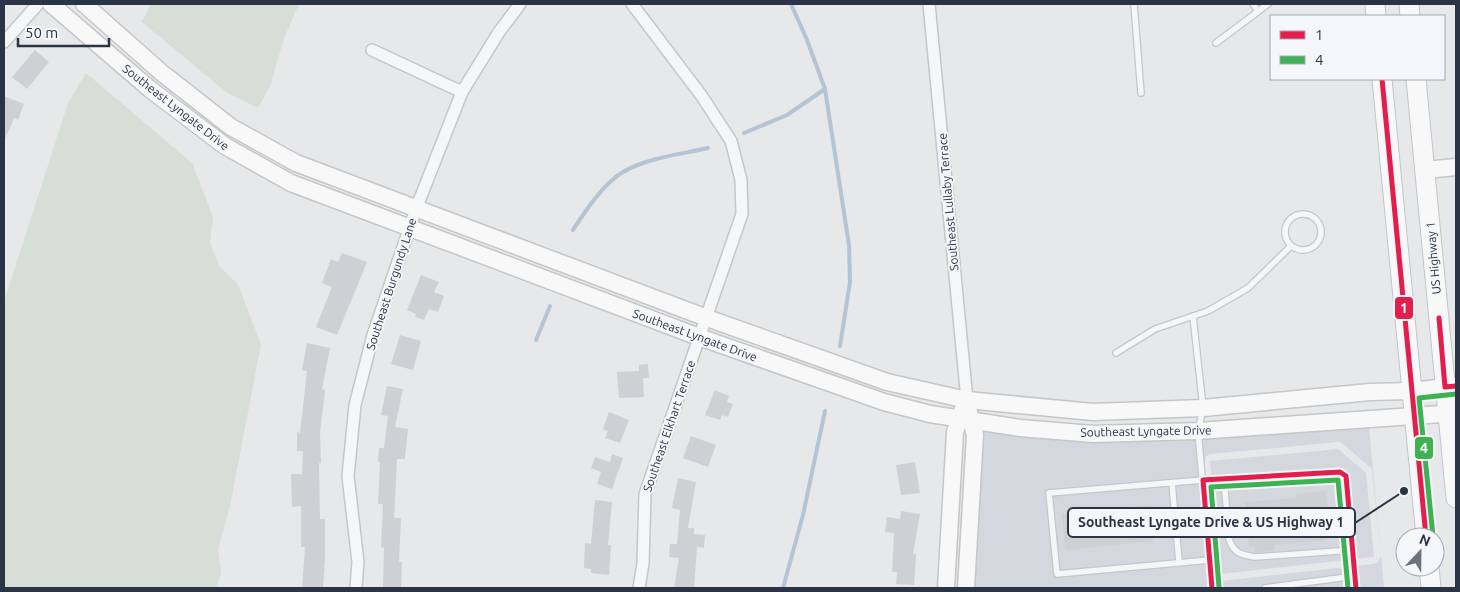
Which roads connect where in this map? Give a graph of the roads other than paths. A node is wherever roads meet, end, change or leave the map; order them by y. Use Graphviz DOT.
graph roads {
  1 [pos="38,4"];
  2 [pos="51,4"];
  3 [pos="84,4"];
  4 [pos="520,4"];
  5 [pos="632,4"];
  6 [pos="929,4"];
  7 [pos="1134,4"];
  8 [pos="1253,4"];
  9 [pos="1268,4"];
  10 [pos="1258,11"];
  11 [pos="5,38"];
  12 [pos="1216,43"];
  13 [pos="372,50"];
  14 [pos="1382,80"];
  15 [pos="1416,80"];
  16 [pos="462,92"];
  17 [pos="1141,93"];
  18 [pos="1456,168"];
  19 [pos="1425,170"];
  20 [pos="416,209"];
  21 [pos="410,228"];
  22 [pos="1291,246"];
  23 [pos="1193,316"];
  24 [pos="707,318"];
  25 [pos="699,337"];
  26 [pos="1116,353"];
  27 [pos="1451,387"];
  28 [pos="1410,391"];
  29 [pos="967,400"];
  30 [pos="1203,408"];
  31 [pos="1452,413"];
  32 [pos="1413,417"];
  33 [pos="964,420"];
  34 [pos="1198,431"];
  35 [pos="1224,479"];
  36 [pos="1203,480"];
  37 [pos="1172,483"];
  38 [pos="1456,498"];
  39 [pos="1425,527"];
  40 [pos="1353,550"];
  41 [pos="1210,560"];
  42 [pos="1179,562"];
  43 [pos="1355,576"];
  44 [pos="356,588"];
  45 [pos="639,588"];
  46 [pos="947,588"];
  47 [pos="966,588"];
  48 [pos="1212,588"];
  49 [pos="1265,588"];
  50 [pos="1356,588"];
  1 -- 11 [label="street"];
  2 -- 21 [label="street, Southeast Lyngate Drive"];
  3 -- 20 [label="street, Southeast Lyngate Drive"];
  4 -- 16 [label="street, Southeast Burgundy Lane"];
  5 -- 24 [label="street, Southeast Elkhart Terrace"];
  6 -- 29 [label="street, Southeast Lullaby Terrace"];
  7 -- 17 [label="lane"];
  8 -- 10 [label="lane"];
  9 -- 10 [label="lane"];
  10 -- 12 [label="lane"];
  13 -- 16 [label="street"];
  14 -- 28 [label="main road"];
  15 -- 19 [label="main road, US Highway 1"];
  16 -- 20 [label="street, Southeast Burgundy Lane"];
  18 -- 19 [label="street"];
  19 -- 27 [label="main road, US Highway 1"];
  20 -- 21 [label="street, Southeast Burgundy Lane"];
  20 -- 24 [label="street, Southeast Lyngate Drive"];
  21 -- 25 [label="street, Southeast Lyngate Drive"];
  21 -- 44 [label="street, Southeast Burgundy Lane"];
  22 -- 22 [label="lane"];
  22 -- 23 [label="lane"];
  23 -- 26 [label="lane"];
  23 -- 30 [label="lane"];
  24 -- 25 [label="street, Southeast Elkhart Terrace"];
  24 -- 29 [label="street, Southeast Lyngate Drive"];
  25 -- 33 [label="street, Southeast Lyngate Drive"];
  25 -- 45 [label="street, Southeast Elkhart Terrace"];
  27 -- 28 [label="street, Southeast Lyngate Drive"];
  27 -- 31 [label="main road, US Highway 1"];
  28 -- 30 [label="street, Southeast Lyngate Drive"];
  28 -- 32 [label="main road"];
  29 -- 30 [label="street, Southeast Lyngate Drive"];
  29 -- 33 [label="street"];
  30 -- 34 [label="lane"];
  31 -- 32 [label="street, Southeast Lyngate Drive"];
  31 -- 38 [label="main road, US Highway 1"];
  32 -- 34 [label="street, Southeast Lyngate Drive"];
  32 -- 39 [label="main road"];
  33 -- 34 [label="street, Southeast Lyngate Drive"];
  33 -- 46 [label="street"];
  33 -- 47 [label="street"];
  34 -- 36 [label="lane"];
  35 -- 36 [label="lane"];
  35 -- 40 [label="lane"];
  35 -- 40 [label="lane"];
  36 -- 37 [label="lane"];
  36 -- 41 [label="lane"];
  37 -- 42 [label="lane"];
  37 -- 42 [label="lane"];
  40 -- 43 [label="lane"];
  41 -- 42 [label="lane"];
  41 -- 48 [label="lane"];
  43 -- 49 [label="lane"];
  43 -- 50 [label="lane"];
}
